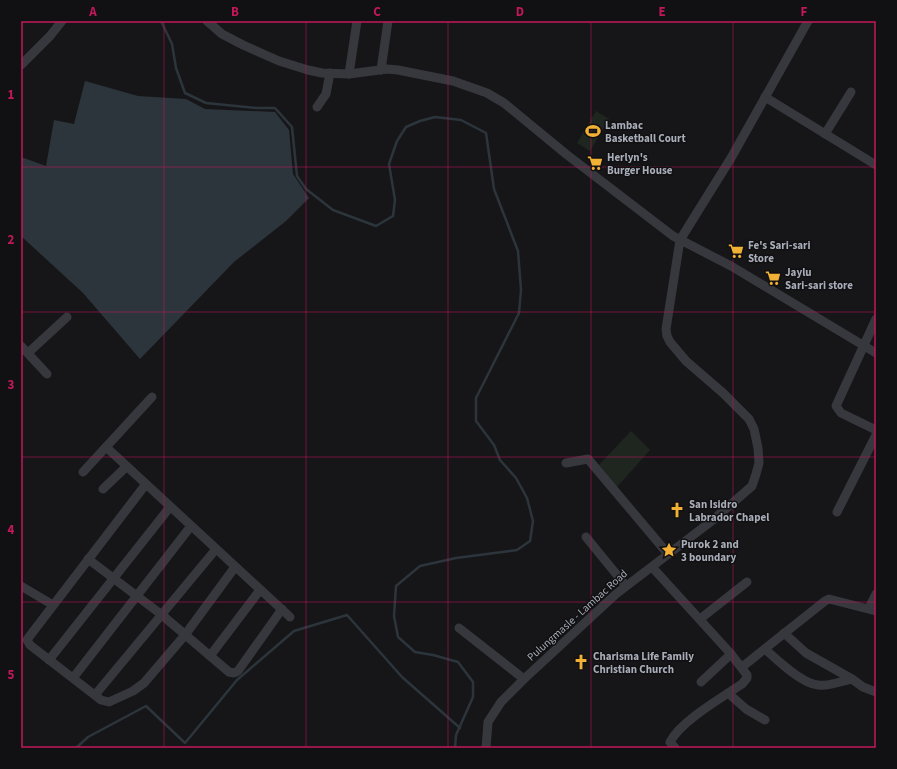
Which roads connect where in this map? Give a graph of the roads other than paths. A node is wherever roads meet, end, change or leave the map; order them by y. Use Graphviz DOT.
graph roads {
  1 [pos="62,21"];
  2 [pos="207,21"];
  3 [pos="357,21"];
  4 [pos="388,21"];
  5 [pos="808,21"];
  6 [pos="21,65"];
  7 [pos="381,70"];
  8 [pos="330,73"];
  9 [pos="349,74"];
  10 [pos="851,92"];
  11 [pos="765,97"];
  12 [pos="317,107"];
  13 [pos="825,134"];
  14 [pos="876,165"];
  15 [pos="680,240"];
  16 [pos="67,317"];
  17 [pos="876,319"];
  18 [pos="21,346"];
  19 [pos="863,346"];
  20 [pos="28,353"];
  21 [pos="876,353"];
  22 [pos="47,374"];
  23 [pos="152,397"];
  24 [pos="876,430"];
  25 [pos="876,435"];
  26 [pos="106,448"];
  27 [pos="566,463"];
  28 [pos="126,466"];
  29 [pos="83,472"];
  30 [pos="146,484"];
  31 [pos="103,489"];
  32 [pos="170,507"];
  33 [pos="837,512"];
  34 [pos="191,526"];
  35 [pos="586,537"];
  36 [pos="216,549"];
  37 [pos="668,554"];
  38 [pos="88,559"];
  39 [pos="235,567"];
  40 [pos="652,567"];
  41 [pos="113,578"];
  42 [pos="747,582"];
  43 [pos="21,586"];
  44 [pos="626,586"];
  45 [pos="260,590"];
  46 [pos="876,594"];
  47 [pos="138,596"];
  48 [pos="53,605"];
  49 [pos="282,609"];
  50 [pos="872,610"];
  51 [pos="162,615"];
  52 [pos="290,617"];
  53 [pos="700,619"];
  54 [pos="459,628"];
  55 [pos="784,633"];
  56 [pos="185,635"];
  57 [pos="765,649"];
  58 [pos="731,654"];
  59 [pos="210,656"];
  60 [pos="49,660"];
  61 [pos="742,667"];
  62 [pos="73,678"];
  63 [pos="852,678"];
  64 [pos="524,680"];
  65 [pos="702,682"];
  66 [pos="876,692"];
  67 [pos="728,693"];
  68 [pos="95,695"];
  69 [pos="765,720"];
  70 [pos="670,746"];
  71 [pos="486,748"];
  1 -- 6 [label="street"];
  2 -- 8 [label="street"];
  3 -- 9 [label="street"];
  4 -- 7 [label="street"];
  5 -- 11 [label="street"];
  7 -- 9 [label="street"];
  7 -- 15 [label="street"];
  8 -- 9 [label="street"];
  8 -- 12 [label="street"];
  10 -- 13 [label="street"];
  11 -- 13 [label="street"];
  11 -- 15 [label="street"];
  13 -- 14 [label="street"];
  15 -- 19 [label="street"];
  15 -- 37 [label="street, Pulungmasle - Lambac Road"];
  16 -- 20 [label="street"];
  17 -- 19 [label="street"];
  18 -- 20 [label="street"];
  19 -- 21 [label="street"];
  19 -- 24 [label="street"];
  20 -- 22 [label="street"];
  23 -- 26 [label="street"];
  25 -- 33 [label="street"];
  26 -- 28 [label="street"];
  26 -- 29 [label="street"];
  27 -- 37 [label="street"];
  28 -- 30 [label="street"];
  28 -- 31 [label="street"];
  30 -- 32 [label="street"];
  30 -- 38 [label="street"];
  32 -- 34 [label="street"];
  32 -- 41 [label="street"];
  34 -- 36 [label="street"];
  34 -- 47 [label="street"];
  35 -- 44 [label="street"];
  36 -- 39 [label="street"];
  36 -- 51 [label="street"];
  37 -- 40 [label="street, Pulungmasle - Lambac Road"];
  38 -- 41 [label="street"];
  38 -- 48 [label="street"];
  39 -- 45 [label="street"];
  39 -- 56 [label="street"];
  40 -- 44 [label="street, Pulungmasle - Lambac Road"];
  40 -- 53 [label="street"];
  41 -- 47 [label="street"];
  41 -- 60 [label="street"];
  42 -- 53 [label="street"];
  43 -- 48 [label="street"];
  44 -- 64 [label="street, Pulungmasle - Lambac Road"];
  45 -- 49 [label="street"];
  45 -- 59 [label="street"];
  46 -- 50 [label="street"];
  47 -- 51 [label="street"];
  47 -- 62 [label="street"];
  48 -- 60 [label="street"];
  49 -- 52 [label="street"];
  49 -- 59 [label="street"];
  50 -- 55 [label="street"];
  51 -- 56 [label="street"];
  51 -- 68 [label="street"];
  53 -- 58 [label="street"];
  54 -- 64 [label="street"];
  55 -- 57 [label="street"];
  55 -- 63 [label="street"];
  56 -- 59 [label="street"];
  56 -- 68 [label="street"];
  57 -- 61 [label="street"];
  57 -- 63 [label="street"];
  58 -- 61 [label="street"];
  58 -- 65 [label="street"];
  60 -- 62 [label="street"];
  61 -- 67 [label="street"];
  62 -- 68 [label="street"];
  63 -- 66 [label="street"];
  64 -- 71 [label="street, Pulungmasle - Lambac Road"];
  67 -- 69 [label="street"];
  67 -- 70 [label="street"];
}
